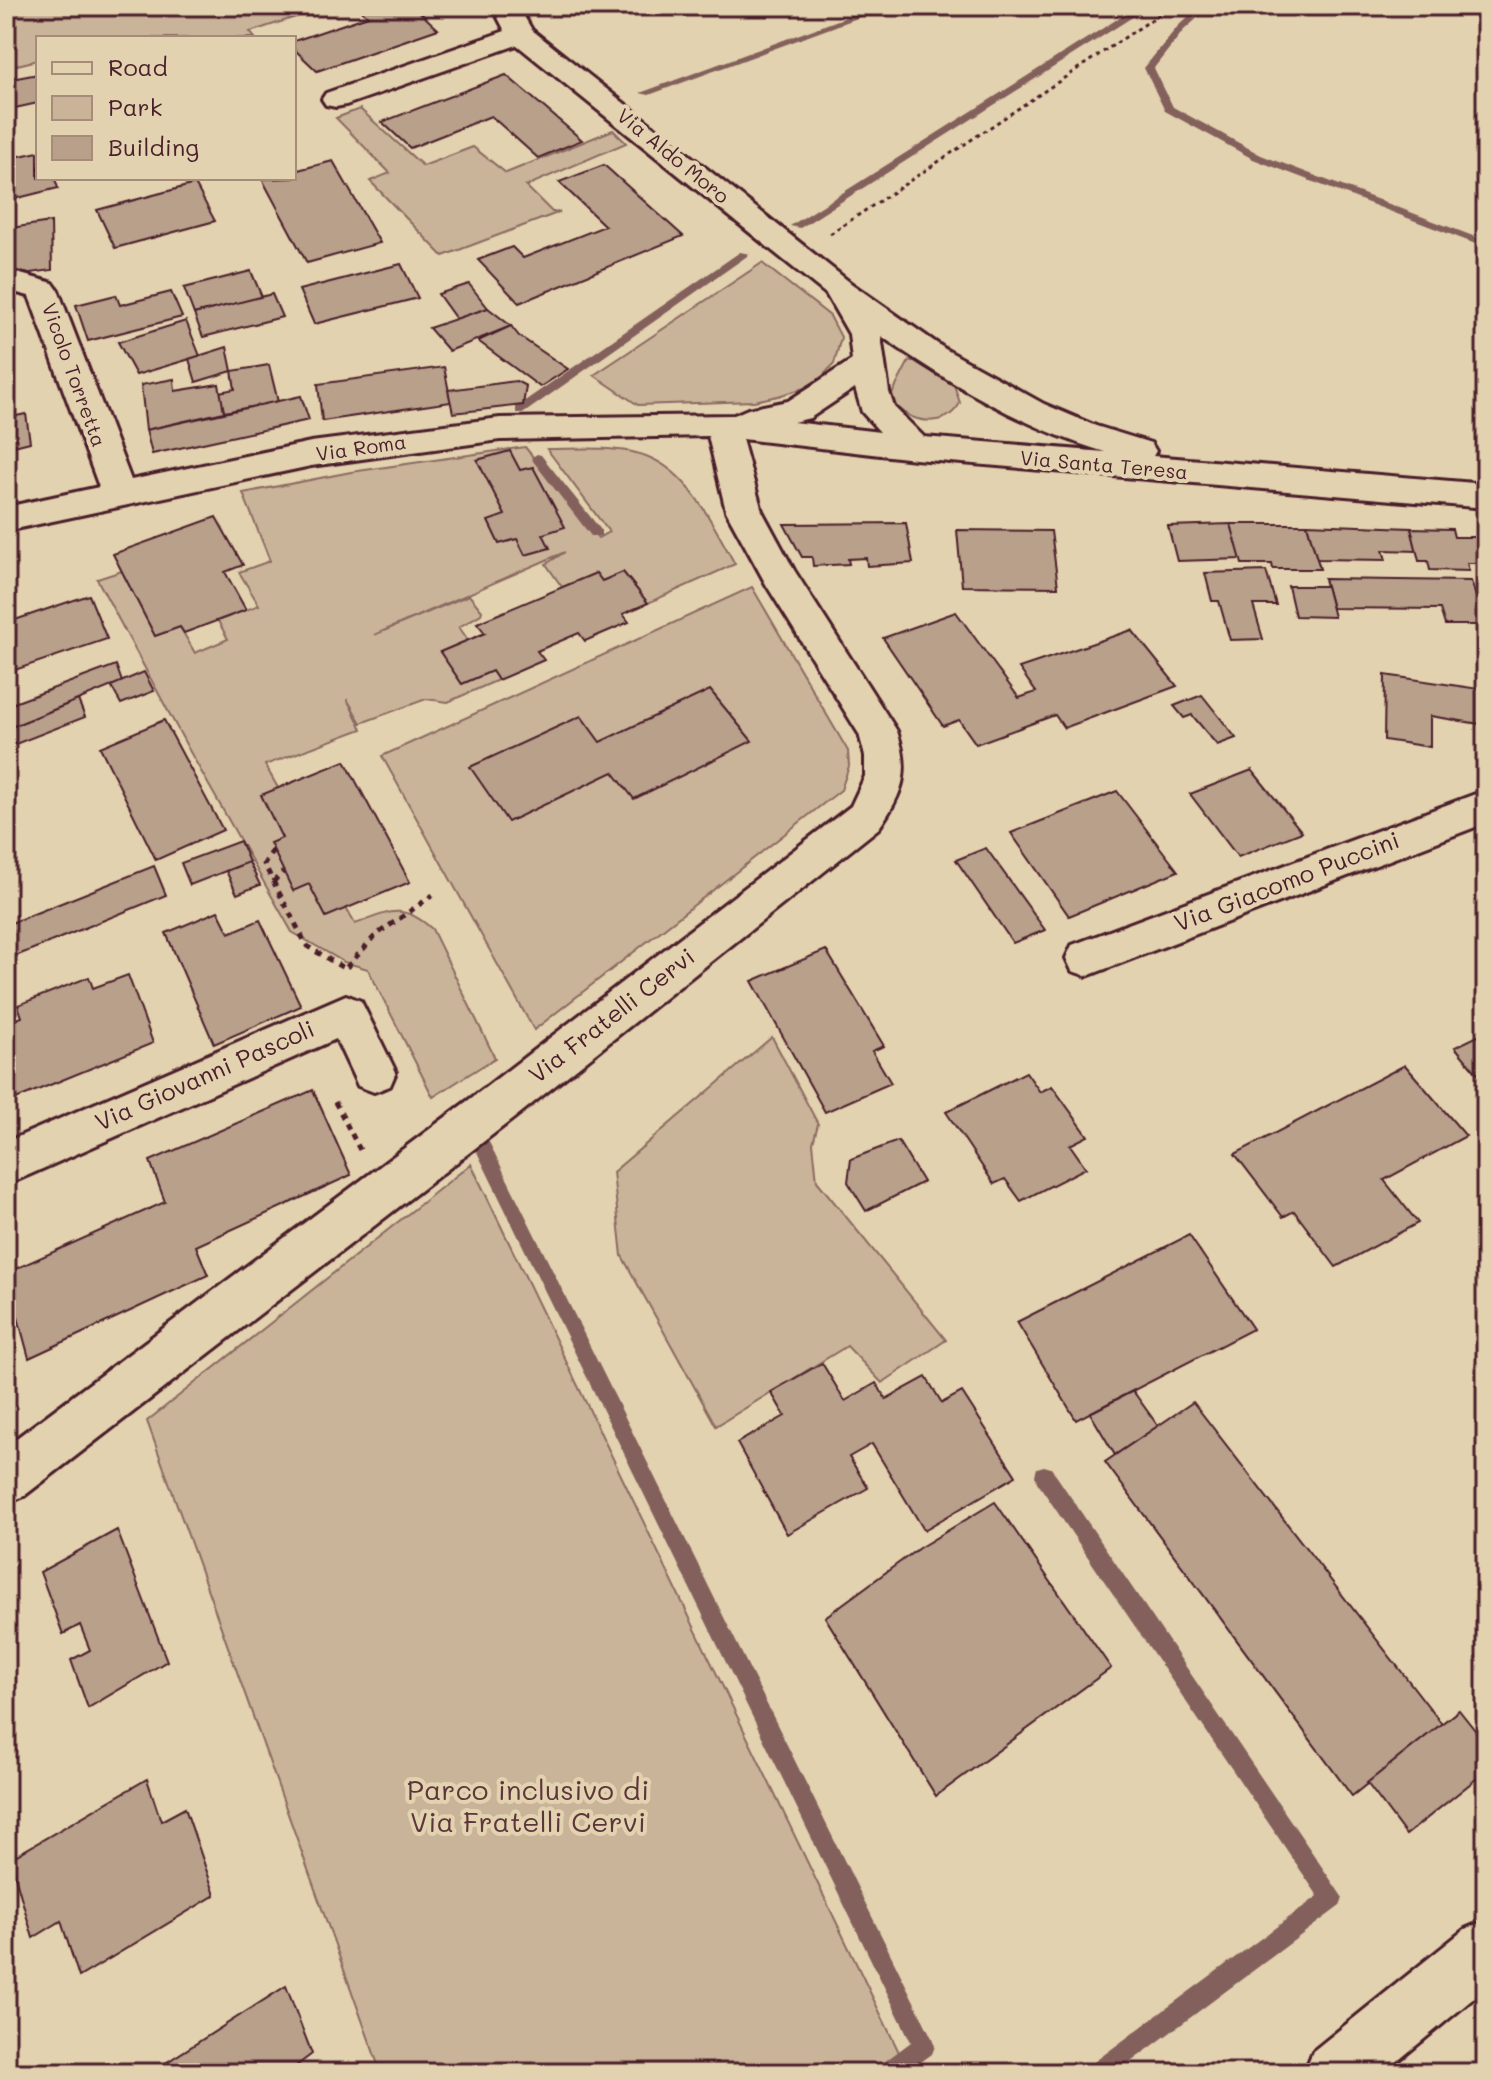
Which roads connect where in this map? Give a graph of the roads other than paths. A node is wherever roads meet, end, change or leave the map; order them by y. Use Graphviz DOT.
graph roads {
  1 [pos="486,6"];
  2 [pos="513,22"];
  3 [pos="336,99"];
  4 [pos="6,280"];
  5 [pos="834,287"];
  6 [pos="870,363"];
  7 [pos="966,376"];
  8 [pos="722,425"];
  9 [pos="915,448"];
  10 [pos="1234,476"];
  11 [pos="119,495"];
  12 [pos="1486,496"];
  13 [pos="6,519"];
  14 [pos="1486,806"];
  15 [pos="1087,958"];
  16 [pos="374,1072"];
  17 [pos="6,1164"];
  18 [pos="6,1478"];
  19 [pos="1486,1950"];
  20 [pos="1335,2073"];
  1 -- 2 [label="street, Via Aldo Moro"];
  2 -- 3 [label="street"];
  2 -- 5 [label="street, Via Aldo Moro"];
  4 -- 11 [label="street, Vicolo Torretta"];
  5 -- 6 [label="street"];
  5 -- 7 [label="street"];
  6 -- 8 [label="street"];
  6 -- 9 [label="street"];
  7 -- 9 [label="street"];
  7 -- 10 [label="street"];
  8 -- 9 [label="street, Via Santa Teresa"];
  8 -- 11 [label="street, Via Roma"];
  8 -- 18 [label="street, Via Fratelli Cervi"];
  9 -- 10 [label="street, Via Santa Teresa"];
  10 -- 12 [label="street, Via Santa Teresa"];
  11 -- 13 [label="street, Via Roma"];
  14 -- 15 [label="street, Via Giacomo Puccini"];
  16 -- 17 [label="street, Via Giovanni Pascoli"];
  19 -- 20 [label="street"];
}
